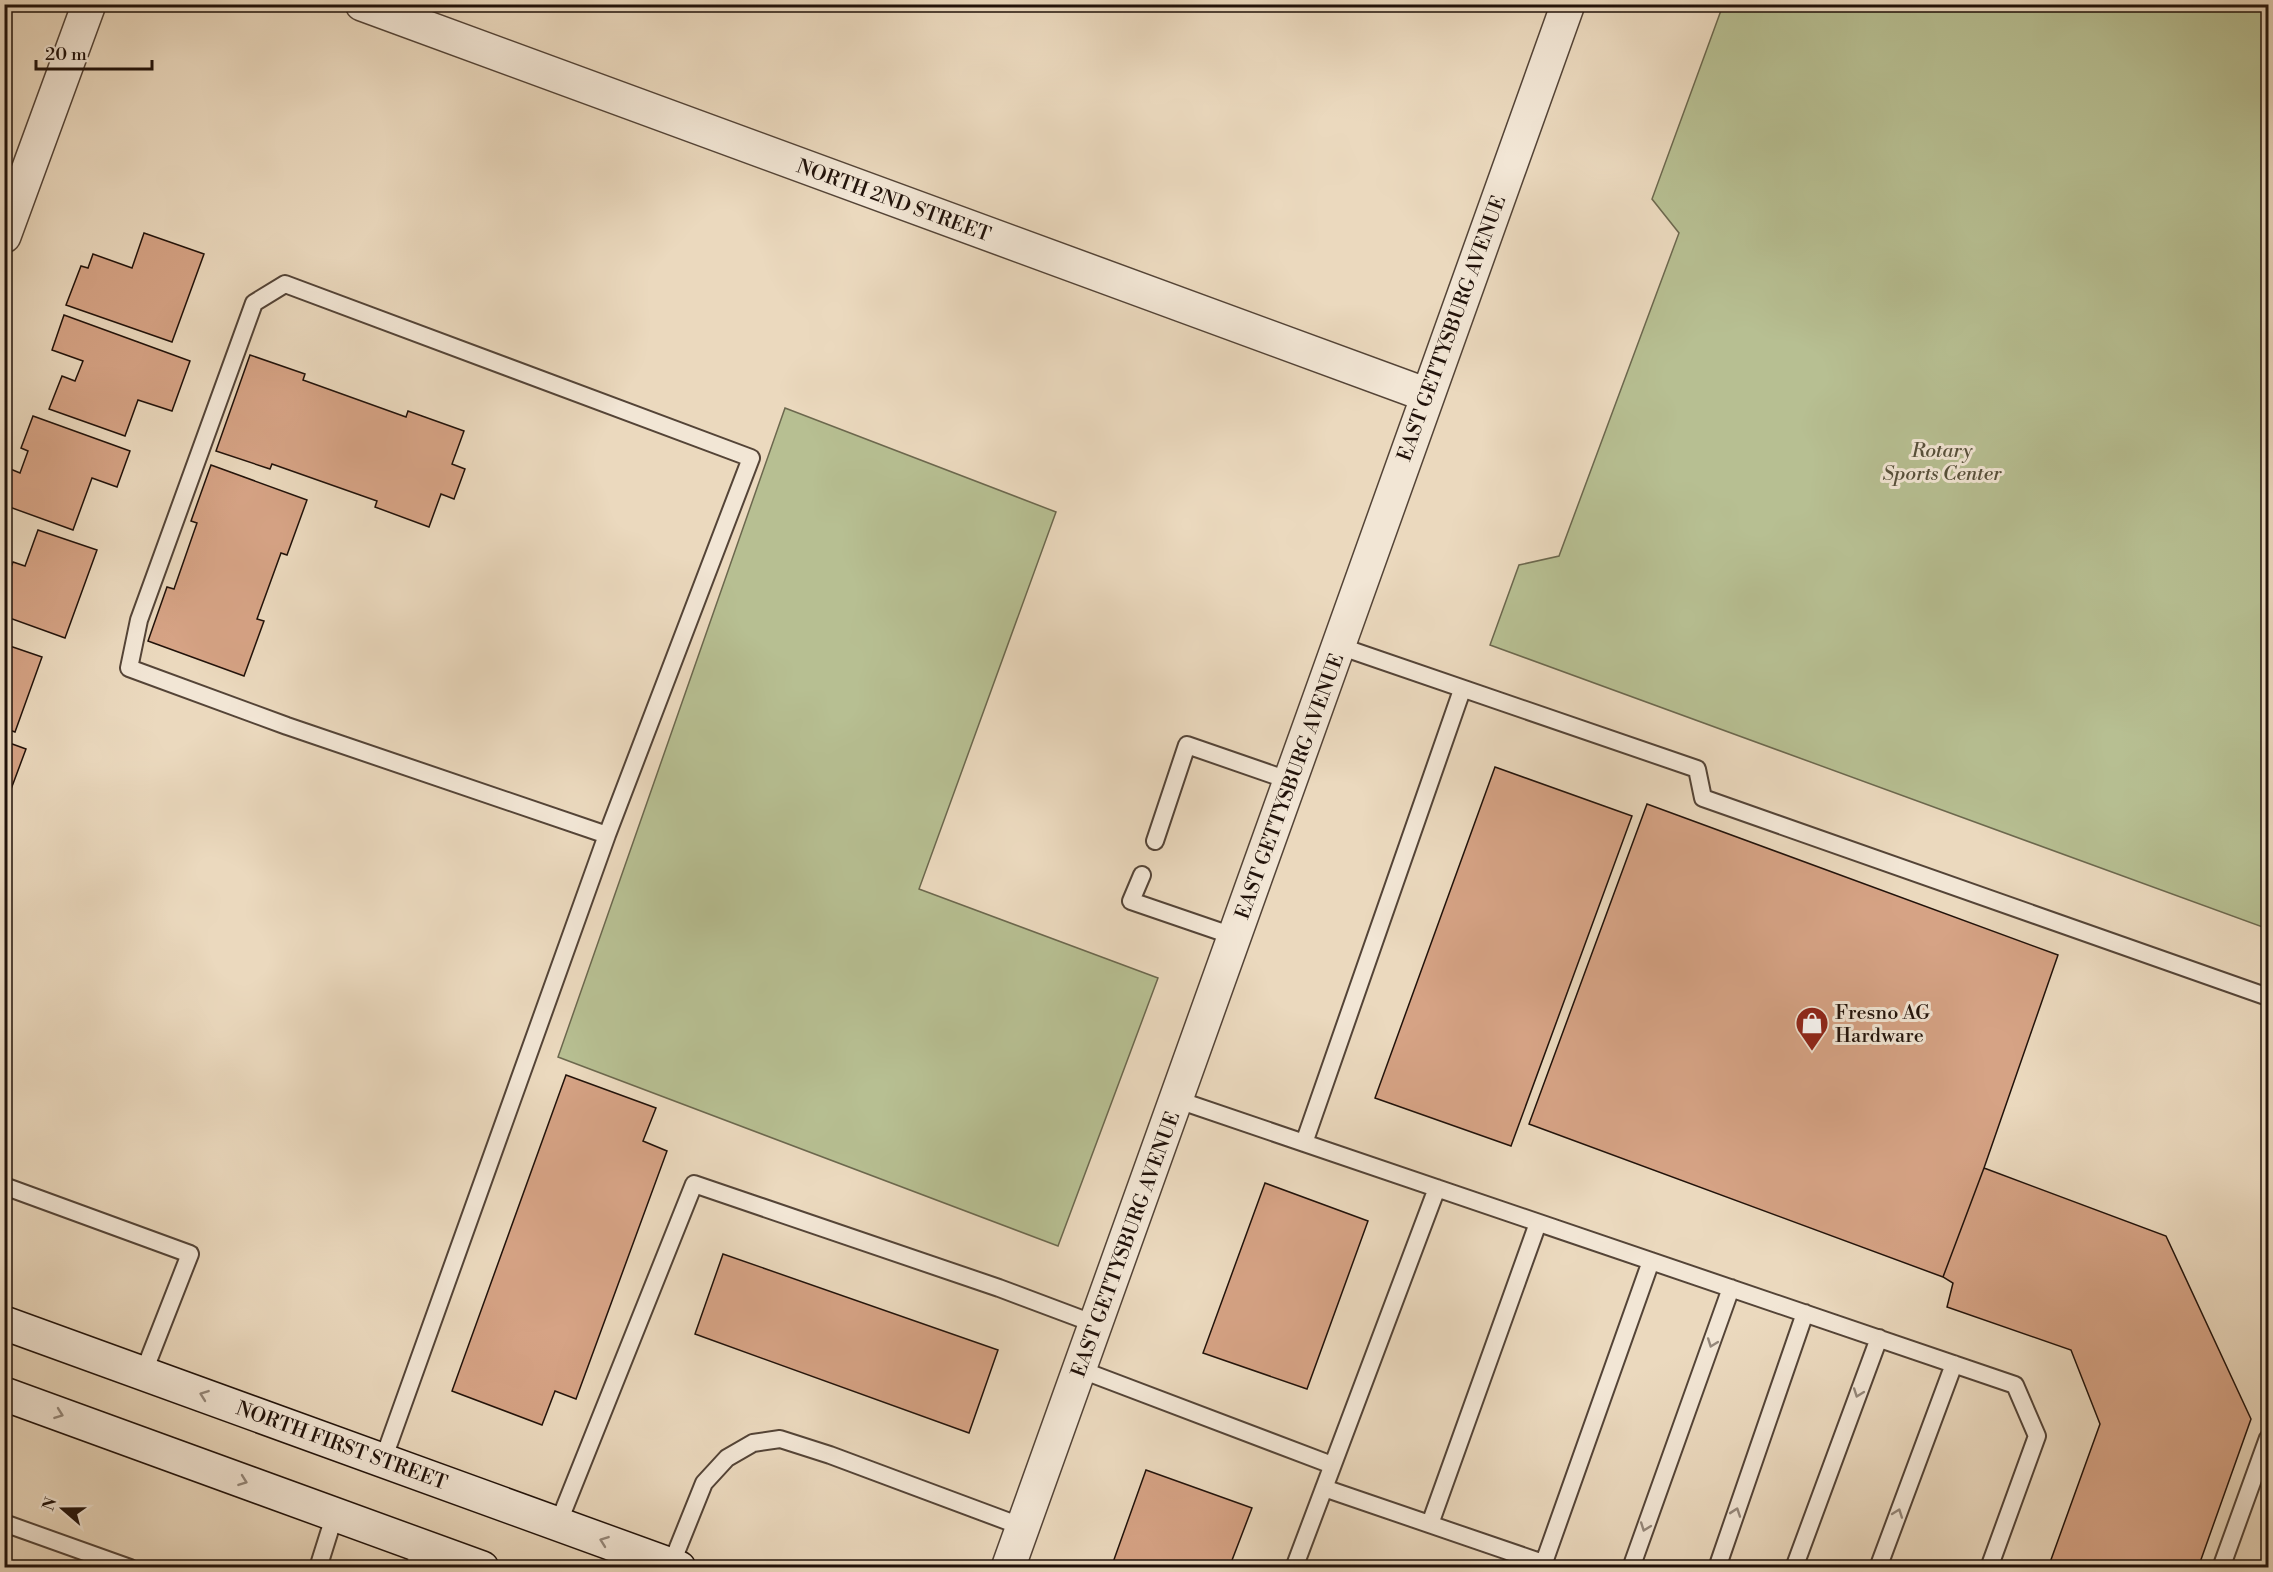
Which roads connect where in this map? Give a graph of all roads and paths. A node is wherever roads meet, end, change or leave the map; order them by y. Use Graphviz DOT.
graph roads {
  1 [pos="89,4"];
  2 [pos="362,4"];
  3 [pos="1569,4"];
  4 [pos="4,236"];
  5 [pos="1426,394"];
  6 [pos="1339,646"];
  7 [pos="1462,690"];
  8 [pos="1292,781"];
  9 [pos="607,835"];
  10 [pos="1155,841"];
  11 [pos="1142,875"];
  12 [pos="1236,937"];
  13 [pos="2268,997"];
  14 [pos="1178,1100"];
  15 [pos="1304,1143"];
  16 [pos="4,1186"];
  17 [pos="1437,1188"];
  18 [pos="1538,1223"];
  19 [pos="1651,1261"];
  20 [pos="1731,1288"];
  21 [pos="1805,1313"];
  22 [pos="4,1323"];
  23 [pos="1095,1324"];
  24 [pos="1879,1338"];
  25 [pos="1954,1364"];
  26 [pos="1079,1369"];
  27 [pos="143,1374"];
  28 [pos="4,1394"];
  29 [pos="2268,1438"];
  30 [pos="383,1460"];
  31 [pos="1332,1466"];
  32 [pos="1324,1488"];
  33 [pos="334,1514"];
  34 [pos="4,1523"];
  35 [pos="558,1524"];
  36 [pos="1430,1524"];
  37 [pos="1023,1527"];
  38 [pos="418,1557"];
  39 [pos="1542,1565"];
  40 [pos="675,1566"];
  41 [pos="130,1568"];
  42 [pos="318,1568"];
  43 [pos="482,1568"];
  44 [pos="1008,1568"];
  45 [pos="1294,1568"];
  46 [pos="1631,1568"];
  47 [pos="1717,1568"];
  48 [pos="1794,1568"];
  49 [pos="1878,1568"];
  50 [pos="1989,1568"];
  51 [pos="2221,1568"];
  1 -- 4 [label="street"];
  2 -- 5 [label="street, NORTH 2ND STREET"];
  3 -- 5 [label="street, EAST GETTYSBURG AVENUE"];
  5 -- 6 [label="street, EAST GETTYSBURG AVENUE"];
  6 -- 7 [label="lane"];
  6 -- 8 [label="street, EAST GETTYSBURG AVENUE"];
  7 -- 13 [label="lane"];
  7 -- 15 [label="lane"];
  8 -- 10 [label="lane"];
  8 -- 12 [label="street, EAST GETTYSBURG AVENUE"];
  9 -- 9 [label="lane"];
  9 -- 30 [label="lane"];
  11 -- 12 [label="lane"];
  12 -- 14 [label="street, EAST GETTYSBURG AVENUE"];
  14 -- 15 [label="lane"];
  14 -- 23 [label="street, EAST GETTYSBURG AVENUE"];
  15 -- 17 [label="lane"];
  16 -- 27 [label="lane"];
  17 -- 18 [label="lane"];
  17 -- 31 [label="lane"];
  18 -- 19 [label="lane"];
  18 -- 36 [label="lane"];
  19 -- 20 [label="lane"];
  19 -- 39 [label="lane"];
  20 -- 21 [label="lane"];
  20 -- 46 [label="lane, one-way"];
  21 -- 24 [label="lane"];
  47 -- 21 [label="lane, one-way"];
  22 -- 27 [label="street, NORTH FIRST STREET"];
  23 -- 26 [label="street, EAST GETTYSBURG AVENUE"];
  23 -- 35 [label="lane"];
  24 -- 25 [label="lane"];
  24 -- 48 [label="lane, one-way"];
  49 -- 25 [label="lane, one-way"];
  25 -- 50 [label="lane"];
  26 -- 31 [label="lane"];
  26 -- 37 [label="street, EAST GETTYSBURG AVENUE"];
  30 -- 27 [label="street, NORTH FIRST STREET, one-way"];
  28 -- 33 [label="street, one-way"];
  29 -- 51 [label="lane"];
  30 -- 35 [label="street, NORTH FIRST STREET"];
  31 -- 32 [label="lane"];
  32 -- 36 [label="lane"];
  32 -- 45 [label="lane"];
  33 -- 38 [label="street"];
  33 -- 42 [label="lane"];
  34 -- 41 [label="lane"];
  40 -- 35 [label="street, NORTH FIRST STREET, one-way"];
  36 -- 39 [label="lane"];
  37 -- 40 [label="lane"];
  37 -- 44 [label="street, EAST GETTYSBURG AVENUE"];
  38 -- 43 [label="street"];
}
